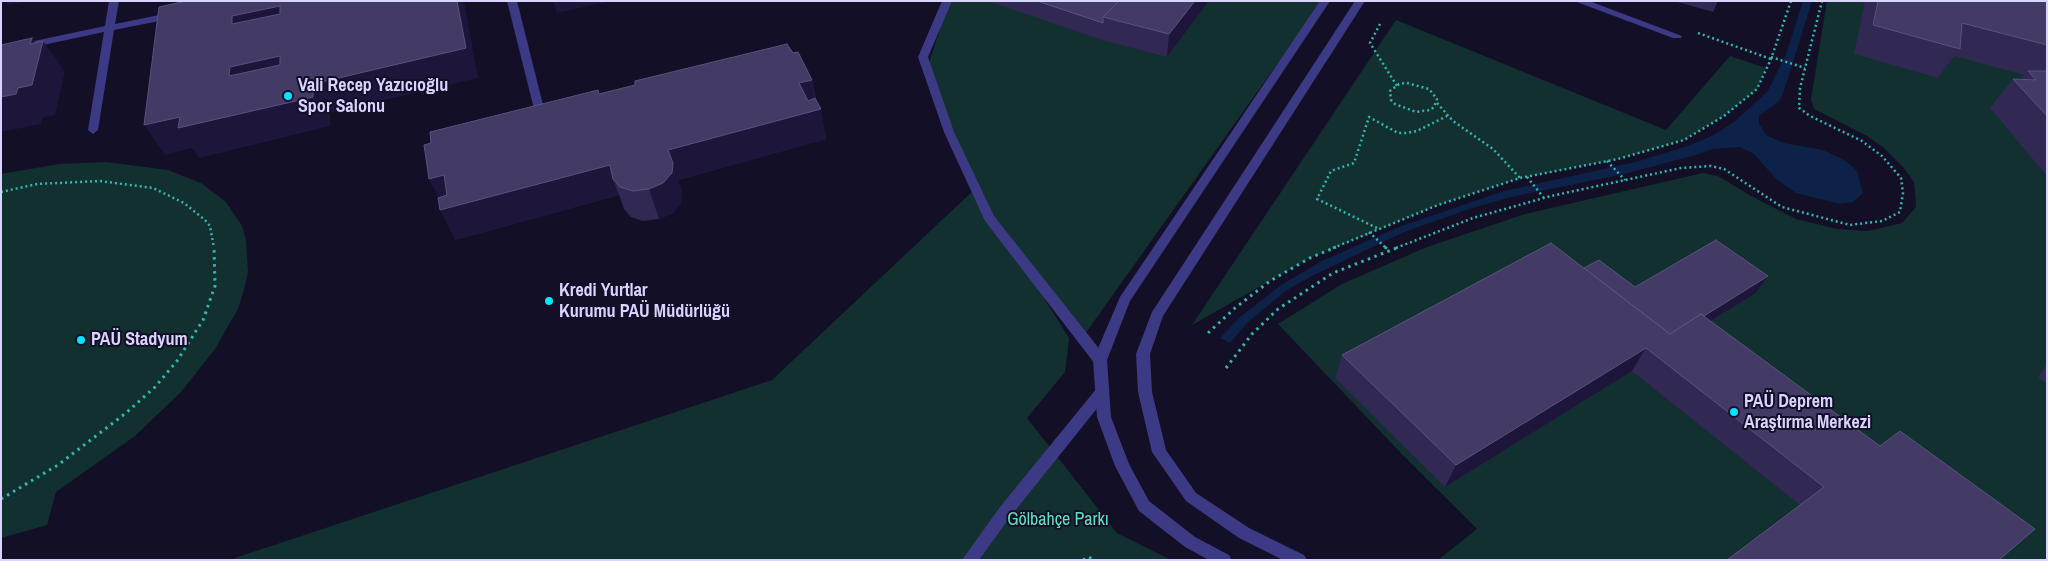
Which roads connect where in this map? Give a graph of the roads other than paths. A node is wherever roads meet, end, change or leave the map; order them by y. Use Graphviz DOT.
graph roads {
  1 [pos="114,1"];
  2 [pos="512,1"];
  3 [pos="947,1"];
  4 [pos="1325,1"];
  5 [pos="1360,1"];
  6 [pos="1580,1"];
  7 [pos="186,13"];
  8 [pos="110,28"];
  9 [pos="1677,36"];
  10 [pos="1,51"];
  11 [pos="540,112"];
  12 [pos="93,130"];
  13 [pos="1100,360"];
  14 [pos="1102,392"];
  15 [pos="970,560"];
  16 [pos="1224,560"];
  17 [pos="1299,560"];
  1 -- 8 [label="street"];
  2 -- 11 [label="street"];
  3 -- 13 [label="street"];
  4 -- 13 [label="street"];
  5 -- 17 [label="street"];
  6 -- 9 [label="street"];
  7 -- 8 [label="street"];
  8 -- 10 [label="street"];
  8 -- 12 [label="street"];
  13 -- 14 [label="street"];
  14 -- 15 [label="street"];
  14 -- 16 [label="street"];
}
